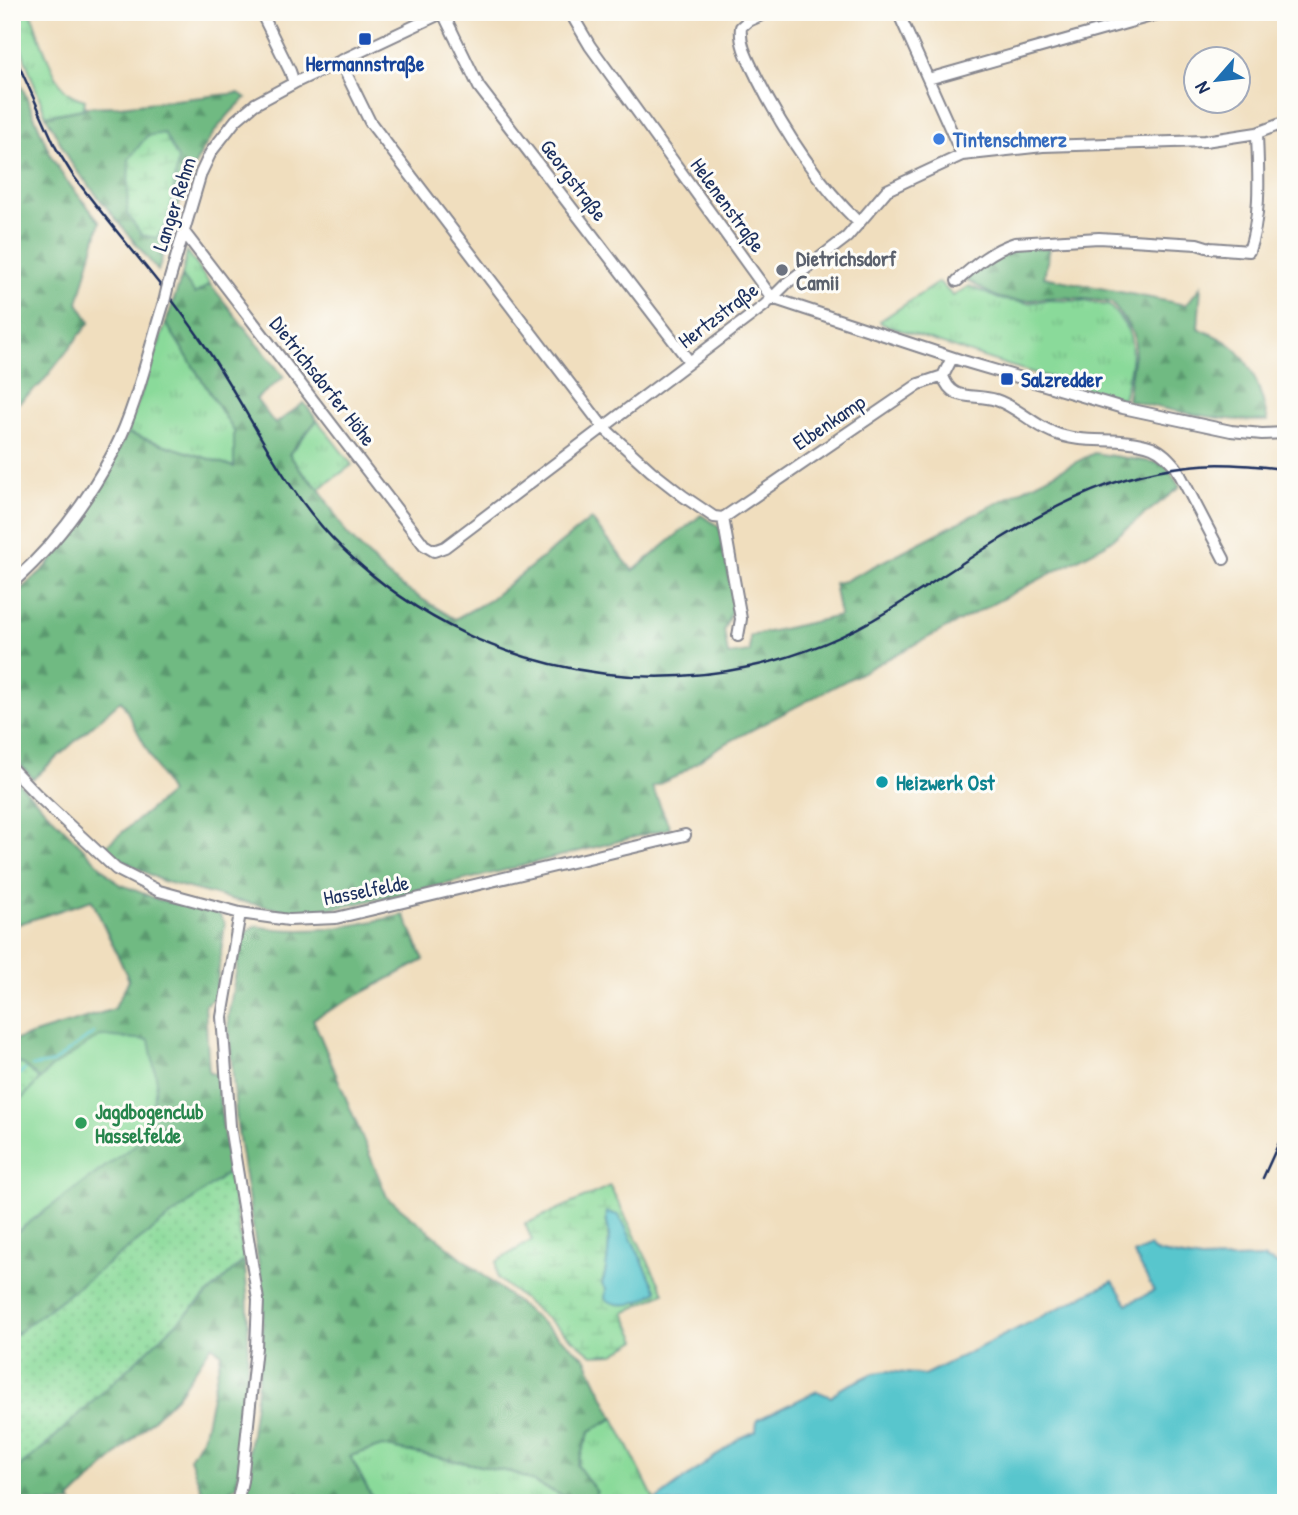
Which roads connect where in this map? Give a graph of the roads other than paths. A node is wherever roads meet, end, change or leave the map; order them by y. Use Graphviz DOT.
graph roads {
  1 [pos="261,12"];
  2 [pos="570,12"];
  3 [pos="768,12"];
  4 [pos="898,12"];
  5 [pos="1166,12"];
  6 [pos="444,13"];
  7 [pos="340,61"];
  8 [pos="928,79"];
  9 [pos="294,83"];
  10 [pos="1286,122"];
  11 [pos="1257,132"];
  12 [pos="962,155"];
  13 [pos="859,223"];
  14 [pos="184,232"];
  15 [pos="957,281"];
  16 [pos="772,298"];
  17 [pos="952,358"];
  18 [pos="689,361"];
  19 [pos="943,376"];
  20 [pos="603,427"];
  21 [pos="1286,433"];
  22 [pos="723,518"];
  23 [pos="434,551"];
  24 [pos="1224,559"];
  25 [pos="12,583"];
  26 [pos="738,636"];
  27 [pos="12,769"];
  28 [pos="685,835"];
  29 [pos="240,914"];
  30 [pos="237,1503"];
  1 -- 9 [label="street"];
  2 -- 16 [label="street, Helenenstraße"];
  3 -- 13 [label="street"];
  4 -- 8 [label="street"];
  5 -- 8 [label="street"];
  6 -- 7 [label="street, Langer Rehm"];
  6 -- 18 [label="street, Georgstraße"];
  7 -- 9 [label="street, Langer Rehm"];
  7 -- 20 [label="street"];
  8 -- 12 [label="street"];
  9 -- 14 [label="street, Langer Rehm"];
  10 -- 11 [label="street, Hertzstraße"];
  11 -- 12 [label="street, Hertzstraße"];
  11 -- 15 [label="street"];
  12 -- 13 [label="street, Hertzstraße"];
  13 -- 16 [label="street, Hertzstraße"];
  14 -- 23 [label="street, Dietrichsdorfer Höhe"];
  14 -- 25 [label="street, Langer Rehm, bridge"];
  16 -- 17 [label="street"];
  16 -- 18 [label="street, Hertzstraße"];
  17 -- 19 [label="street"];
  17 -- 21 [label="street"];
  18 -- 20 [label="street, Hertzstraße"];
  19 -- 22 [label="street, Elbenkamp"];
  19 -- 24 [label="street"];
  20 -- 22 [label="street"];
  20 -- 23 [label="street, Hertzstraße"];
  22 -- 26 [label="street"];
  27 -- 29 [label="street, Hasselfelde"];
  28 -- 29 [label="street, Hasselfelde"];
  29 -- 30 [label="street"];
}
